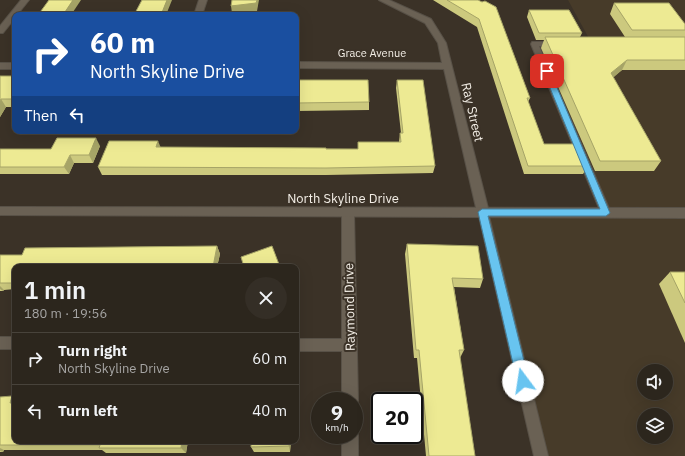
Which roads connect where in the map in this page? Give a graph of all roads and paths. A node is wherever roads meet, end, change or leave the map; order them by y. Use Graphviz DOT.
graph roads {
  1 [pos="25,0"];
  2 [pos="203,0"];
  3 [pos="383,0"];
  4 [pos="15,12"];
  5 [pos="199,12"];
  6 [pos="12,16"];
  7 [pos="0,31"];
  8 [pos="564,44"];
  9 [pos="299,65"];
  10 [pos="0,66"];
  11 [pos="12,66"];
  12 [pos="448,66"];
  13 [pos="0,211"];
  14 [pos="482,212"];
  15 [pos="348,213"];
  16 [pos="606,213"];
  17 [pos="685,213"];
  18 [pos="0,343"];
  19 [pos="12,343"];
  20 [pos="299,344"];
  21 [pos="350,345"];
  22 [pos="350,392"];
  23 [pos="350,444"];
  24 [pos="350,456"];
  25 [pos="541,456"];
  1 -- 4 [label="street"];
  2 -- 5 [label="street"];
  3 -- 12 [label="street, Ray Street"];
  6 -- 7 [label="street"];
  8 -- 16 [label="lane"];
  9 -- 12 [label="street, Grace Avenue"];
  10 -- 11 [label="street"];
  12 -- 14 [label="street, Ray Street"];
  13 -- 15 [label="street, North Skyline Drive"];
  14 -- 15 [label="street, North Skyline Drive"];
  14 -- 16 [label="street, North Skyline Drive"];
  14 -- 25 [label="lane"];
  15 -- 21 [label="street, Raymond Drive"];
  16 -- 17 [label="street, North Skyline Drive"];
  18 -- 19 [label="lane"];
  20 -- 21 [label="lane"];
  21 -- 22 [label="street, Raymond Drive"];
  23 -- 24 [label="street"];
}
